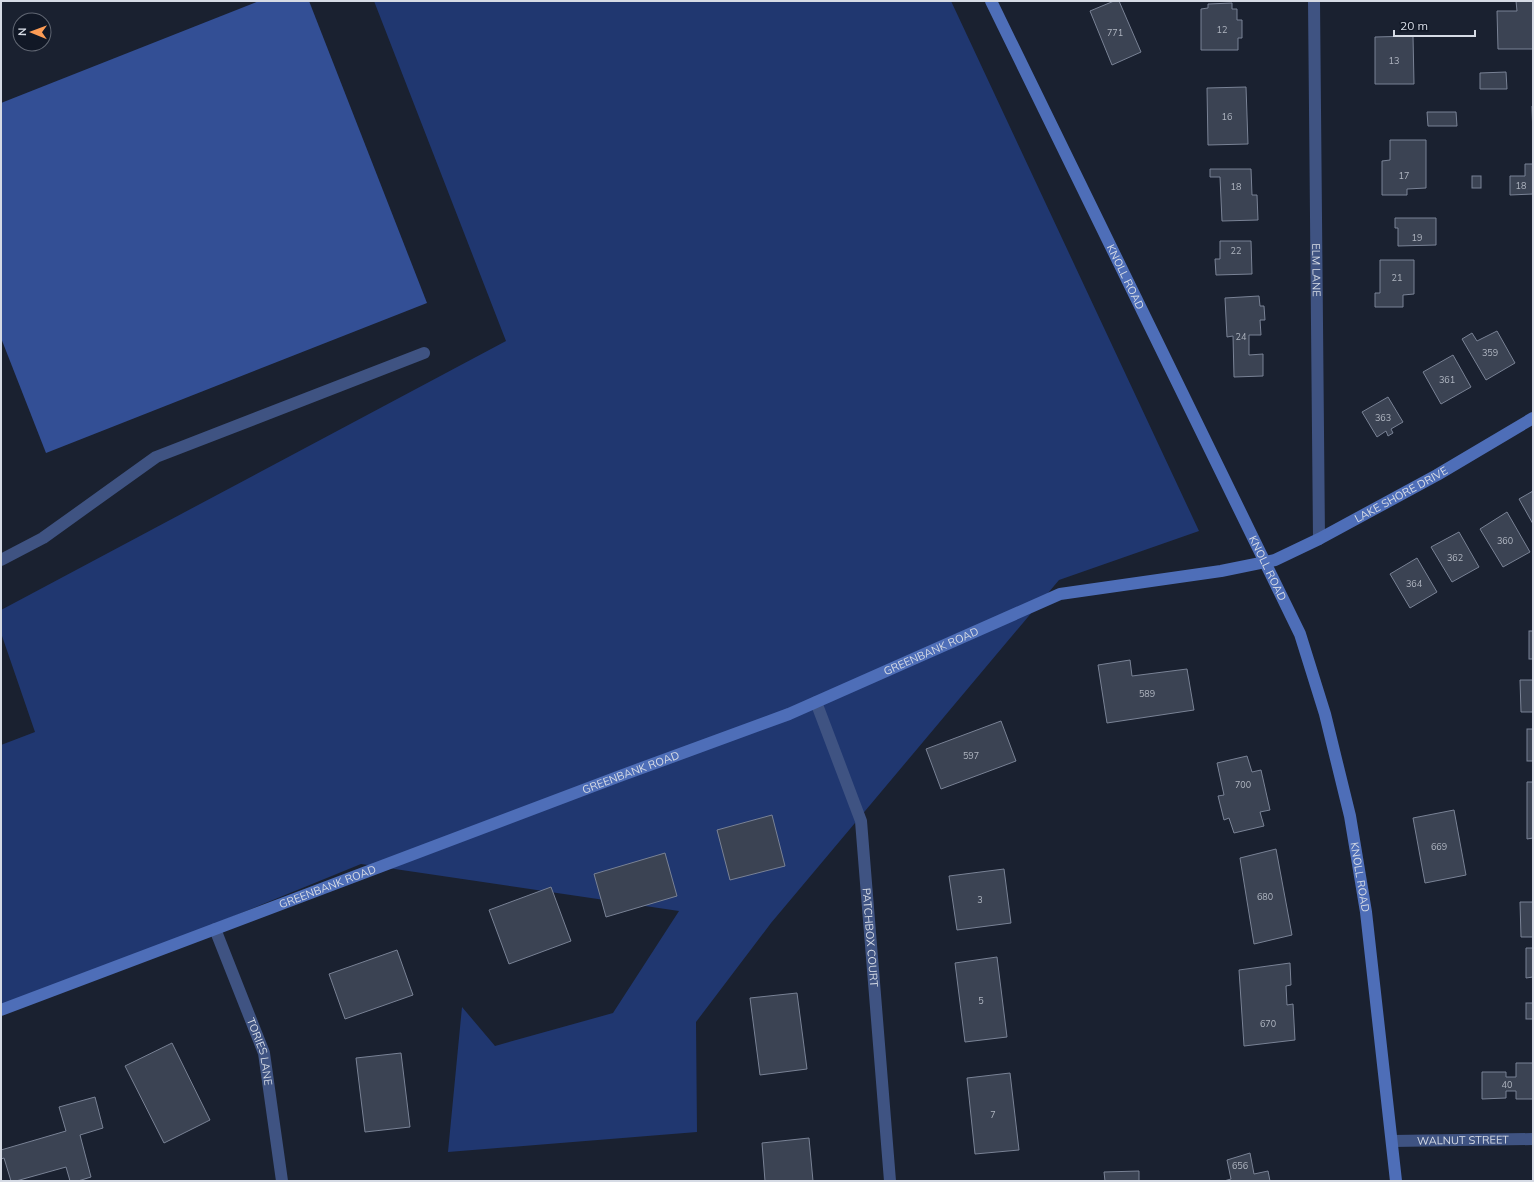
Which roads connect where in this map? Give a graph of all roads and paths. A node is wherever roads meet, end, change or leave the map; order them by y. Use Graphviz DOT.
graph roads {
  1 [pos="992,1"];
  2 [pos="1314,1"];
  3 [pos="424,352"];
  4 [pos="1533,418"];
  5 [pos="1319,539"];
  6 [pos="1,560"];
  7 [pos="1266,562"];
  8 [pos="816,702"];
  9 [pos="215,929"];
  10 [pos="1,1010"];
  11 [pos="1533,1139"];
  12 [pos="1392,1141"];
  13 [pos="282,1181"];
  14 [pos="890,1181"];
  15 [pos="1396,1181"];
  1 -- 7 [label="street, KNOLL ROAD"];
  2 -- 5 [label="street, ELM LANE"];
  3 -- 6 [label="street"];
  4 -- 5 [label="street, LAKE SHORE DRIVE"];
  5 -- 7 [label="street, LAKE SHORE DRIVE"];
  7 -- 8 [label="street, GREENBANK ROAD"];
  7 -- 12 [label="street, KNOLL ROAD"];
  8 -- 9 [label="street, GREENBANK ROAD"];
  8 -- 14 [label="street, PATCHBOX COURT"];
  9 -- 10 [label="street, GREENBANK ROAD"];
  9 -- 13 [label="street, TORIES LANE"];
  11 -- 12 [label="street, WALNUT STREET"];
  12 -- 15 [label="street, KNOLL ROAD"];
}
